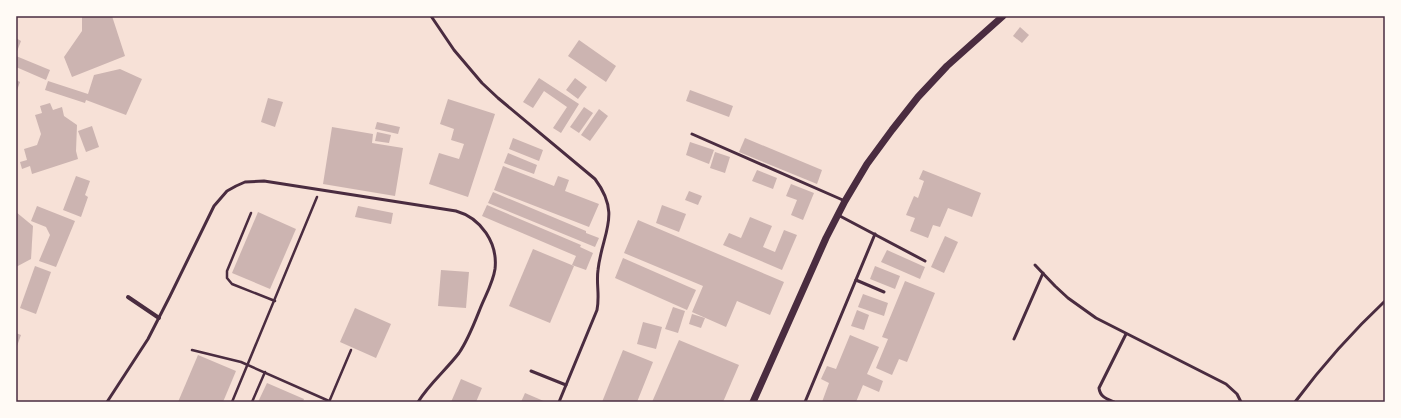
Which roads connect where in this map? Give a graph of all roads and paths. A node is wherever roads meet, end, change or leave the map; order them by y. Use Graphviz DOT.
graph roads {
  1 [pos="431,16"];
  2 [pos="1003,16"];
  3 [pos="692,134"];
  4 [pos="320,190"];
  5 [pos="845,201"];
  6 [pos="251,213"];
  7 [pos="838,215"];
  8 [pos="875,234"];
  9 [pos="925,261"];
  10 [pos="1035,265"];
  11 [pos="1043,274"];
  12 [pos="856,280"];
  13 [pos="884,292"];
  14 [pos="128,297"];
  15 [pos="275,301"];
  16 [pos="1385,301"];
  17 [pos="159,318"];
  18 [pos="1126,334"];
  19 [pos="1014,339"];
  20 [pos="192,350"];
  21 [pos="351,350"];
  22 [pos="248,365"];
  23 [pos="531,371"];
  24 [pos="265,372"];
  25 [pos="566,385"];
  26 [pos="329,401"];
  27 [pos="108,402"];
  28 [pos="232,402"];
  29 [pos="252,402"];
  30 [pos="418,402"];
  31 [pos="559,402"];
  32 [pos="753,402"];
  33 [pos="805,402"];
  34 [pos="1114,402"];
  35 [pos="1241,402"];
  36 [pos="1295,402"];
  1 -- 25 [label="lane"];
  2 -- 5 [label="street"];
  3 -- 5 [label="lane"];
  4 -- 15 [label="path"];
  4 -- 17 [label="lane"];
  4 -- 30 [label="lane"];
  5 -- 7 [label="street"];
  6 -- 15 [label="path"];
  7 -- 8 [label="lane"];
  7 -- 32 [label="street"];
  8 -- 9 [label="lane"];
  8 -- 12 [label="lane"];
  10 -- 11 [label="lane"];
  11 -- 18 [label="lane"];
  11 -- 19 [label="lane"];
  12 -- 13 [label="lane"];
  12 -- 33 [label="lane"];
  14 -- 17 [label="street"];
  15 -- 22 [label="path"];
  16 -- 36 [label="lane"];
  17 -- 27 [label="lane"];
  18 -- 34 [label="lane"];
  18 -- 35 [label="lane"];
  20 -- 22 [label="path"];
  21 -- 26 [label="path"];
  22 -- 24 [label="path"];
  22 -- 28 [label="path"];
  23 -- 25 [label="lane"];
  24 -- 26 [label="path"];
  24 -- 29 [label="path"];
  25 -- 31 [label="lane"];
}
